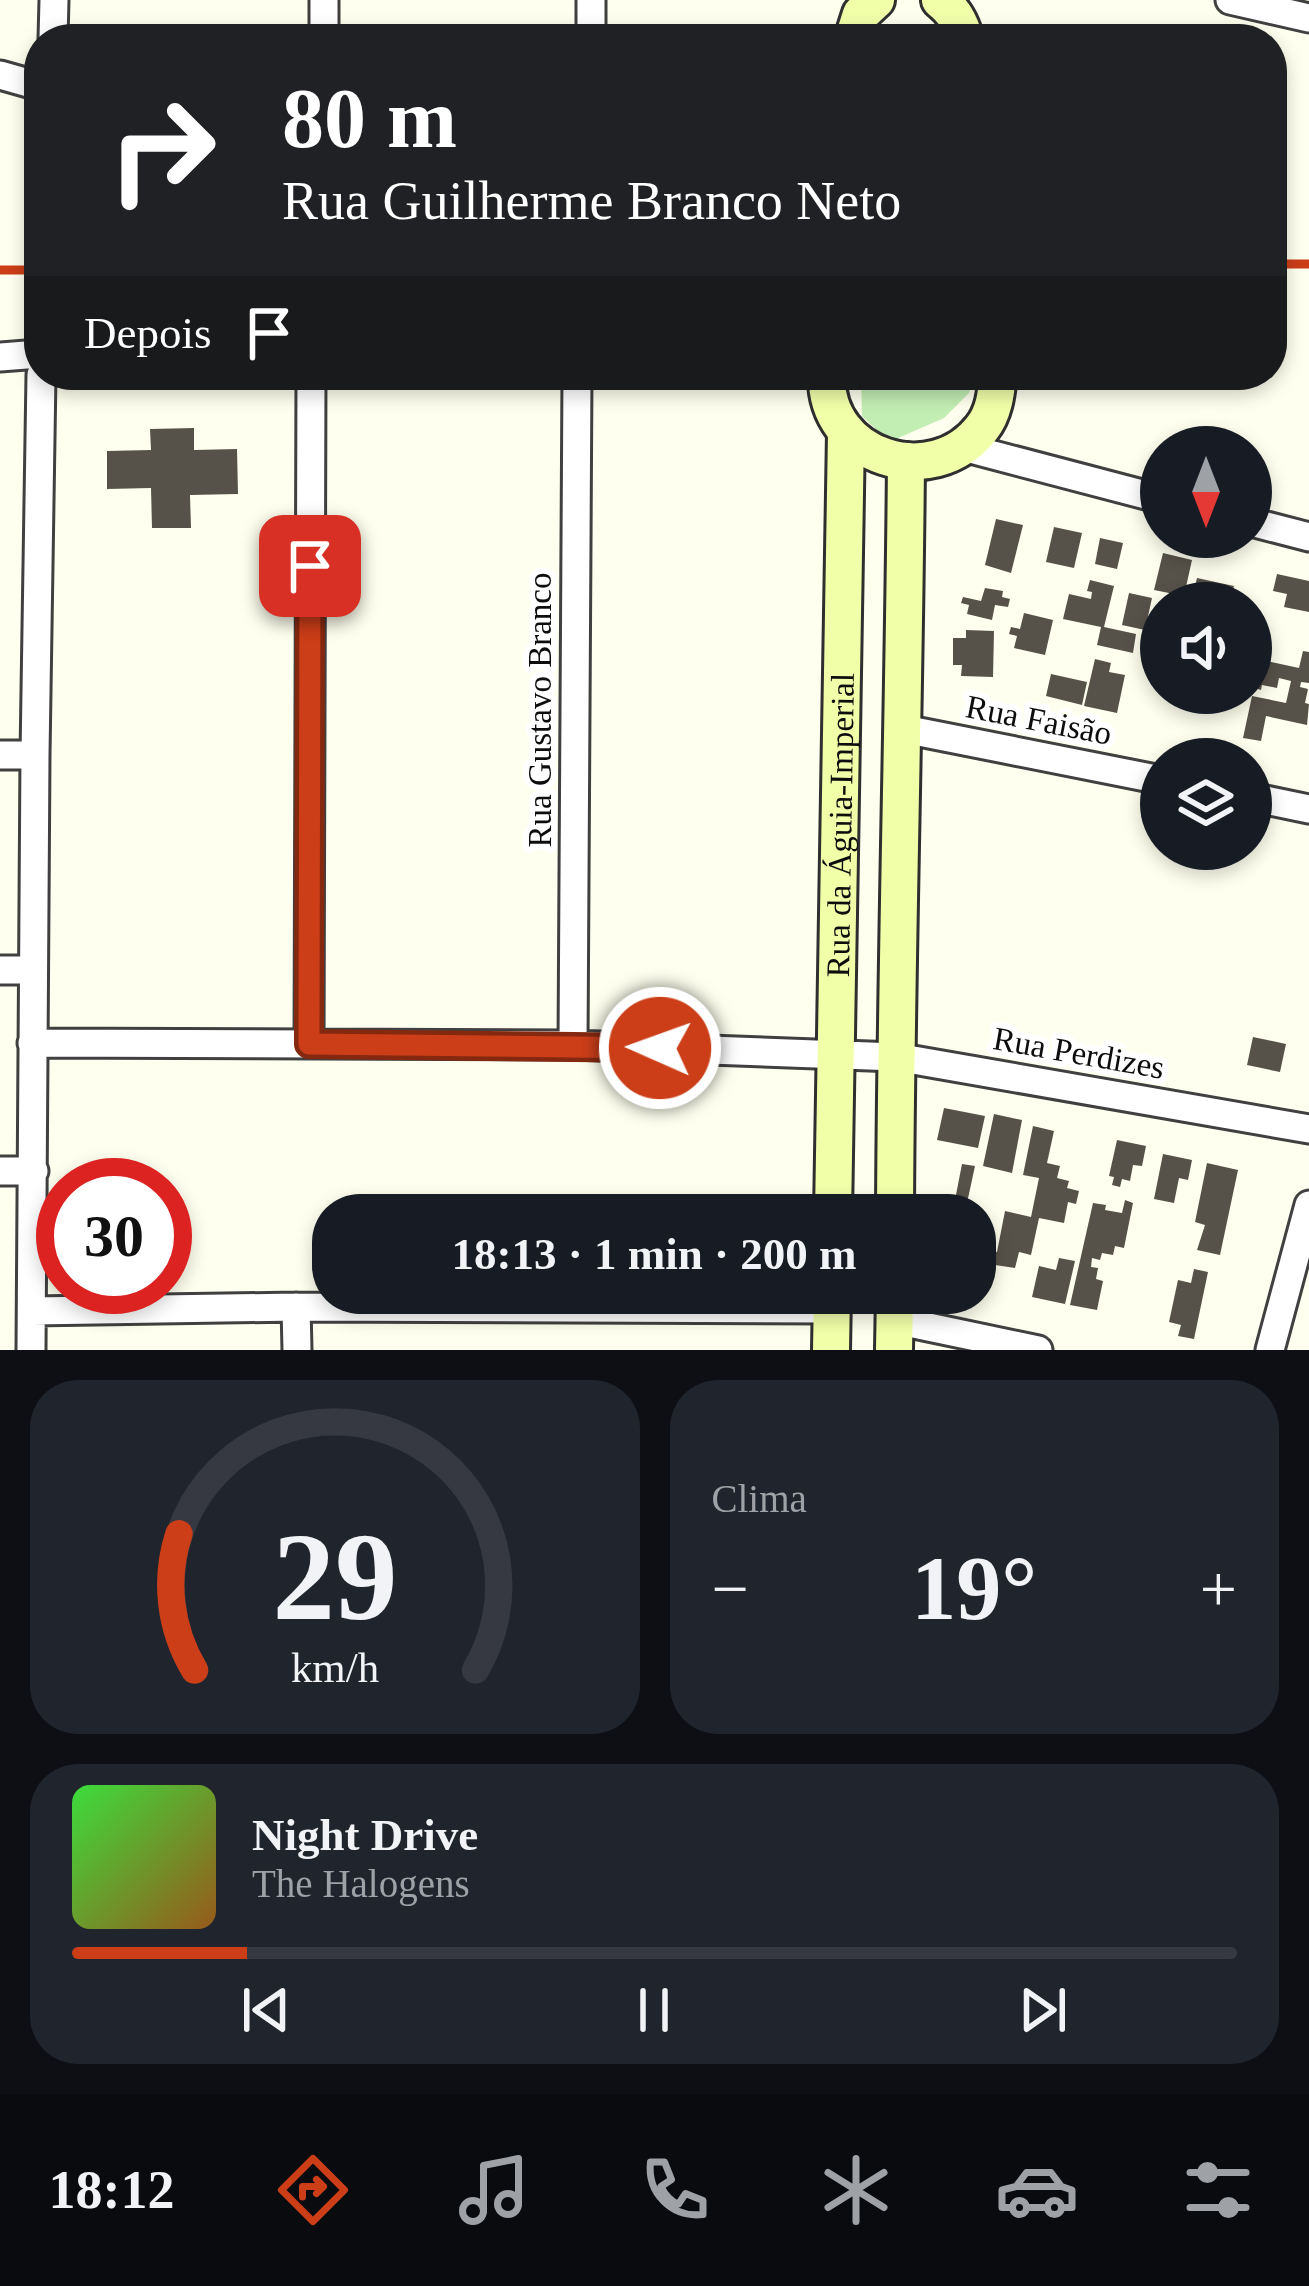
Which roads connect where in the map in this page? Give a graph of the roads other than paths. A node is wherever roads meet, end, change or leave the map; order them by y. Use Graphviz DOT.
graph roads {
  1 [pos="940,0"];
  2 [pos="1230,0"];
  3 [pos="1309,19"];
  4 [pos="961,24"];
  5 [pos="40,390"];
  6 [pos="310,390"];
  7 [pos="577,390"];
  8 [pos="827,390"];
  9 [pos="996,390"];
  10 [pos="847,433"];
  11 [pos="963,447"];
  12 [pos="906,461"];
  13 [pos="1140,493"];
  14 [pos="1272,527"];
  15 [pos="1309,537"];
  16 [pos="904,730"];
  17 [pos="0,754"];
  18 [pos="34,755"];
  19 [pos="1140,776"];
  20 [pos="1272,801"];
  21 [pos="1309,808"];
  22 [pos="0,970"];
  23 [pos="33,970"];
  24 [pos="32,1043"];
  25 [pos="309,1044"];
  26 [pos="573,1045"];
  27 [pos="836,1054"];
  28 [pos="896,1057"];
  29 [pos="1309,1129"];
  30 [pos="0,1171"];
  31 [pos="34,1171"];
  32 [pos="833,1194"];
  33 [pos="895,1194"];
  34 [pos="1309,1205"];
  35 [pos="296,1307"];
  36 [pos="312,1307"];
  37 [pos="32,1311"];
  38 [pos="831,1314"];
  39 [pos="895,1321"];
  40 [pos="31,1350"];
  41 [pos="297,1350"];
  42 [pos="830,1350"];
  43 [pos="1038,1350"];
  44 [pos="1270,1350"];
  1 -- 4 [label="street"];
  2 -- 3 [label="street"];
  5 -- 18 [label="street"];
  6 -- 25 [label="street"];
  7 -- 26 [label="street, Rua Gustavo Branco"];
  8 -- 10 [label="street"];
  9 -- 11 [label="street"];
  10 -- 12 [label="street"];
  10 -- 27 [label="street, Rua da Águia-Imperial"];
  11 -- 12 [label="street"];
  11 -- 13 [label="street"];
  12 -- 16 [label="street, Rua da Águia-Imperial"];
  14 -- 15 [label="street"];
  16 -- 19 [label="street, Rua Faisão"];
  16 -- 28 [label="street, Rua da Águia-Imperial"];
  17 -- 18 [label="street"];
  18 -- 23 [label="street"];
  20 -- 21 [label="street"];
  22 -- 23 [label="street"];
  23 -- 24 [label="street"];
  24 -- 25 [label="street, Rua Perdizes"];
  24 -- 31 [label="street"];
  25 -- 26 [label="street, Rua Perdizes"];
  26 -- 27 [label="street, Rua Perdizes"];
  27 -- 28 [label="street, Rua Perdizes"];
  27 -- 32 [label="street, Rua da Águia-Imperial"];
  28 -- 29 [label="street, Rua Perdizes"];
  28 -- 33 [label="street, Rua da Águia-Imperial"];
  30 -- 31 [label="street"];
  31 -- 37 [label="street"];
  34 -- 44 [label="street"];
  35 -- 36 [label="street"];
  35 -- 37 [label="street"];
  35 -- 41 [label="street"];
  37 -- 40 [label="street"];
  38 -- 42 [label="street"];
  39 -- 43 [label="street"];
}
